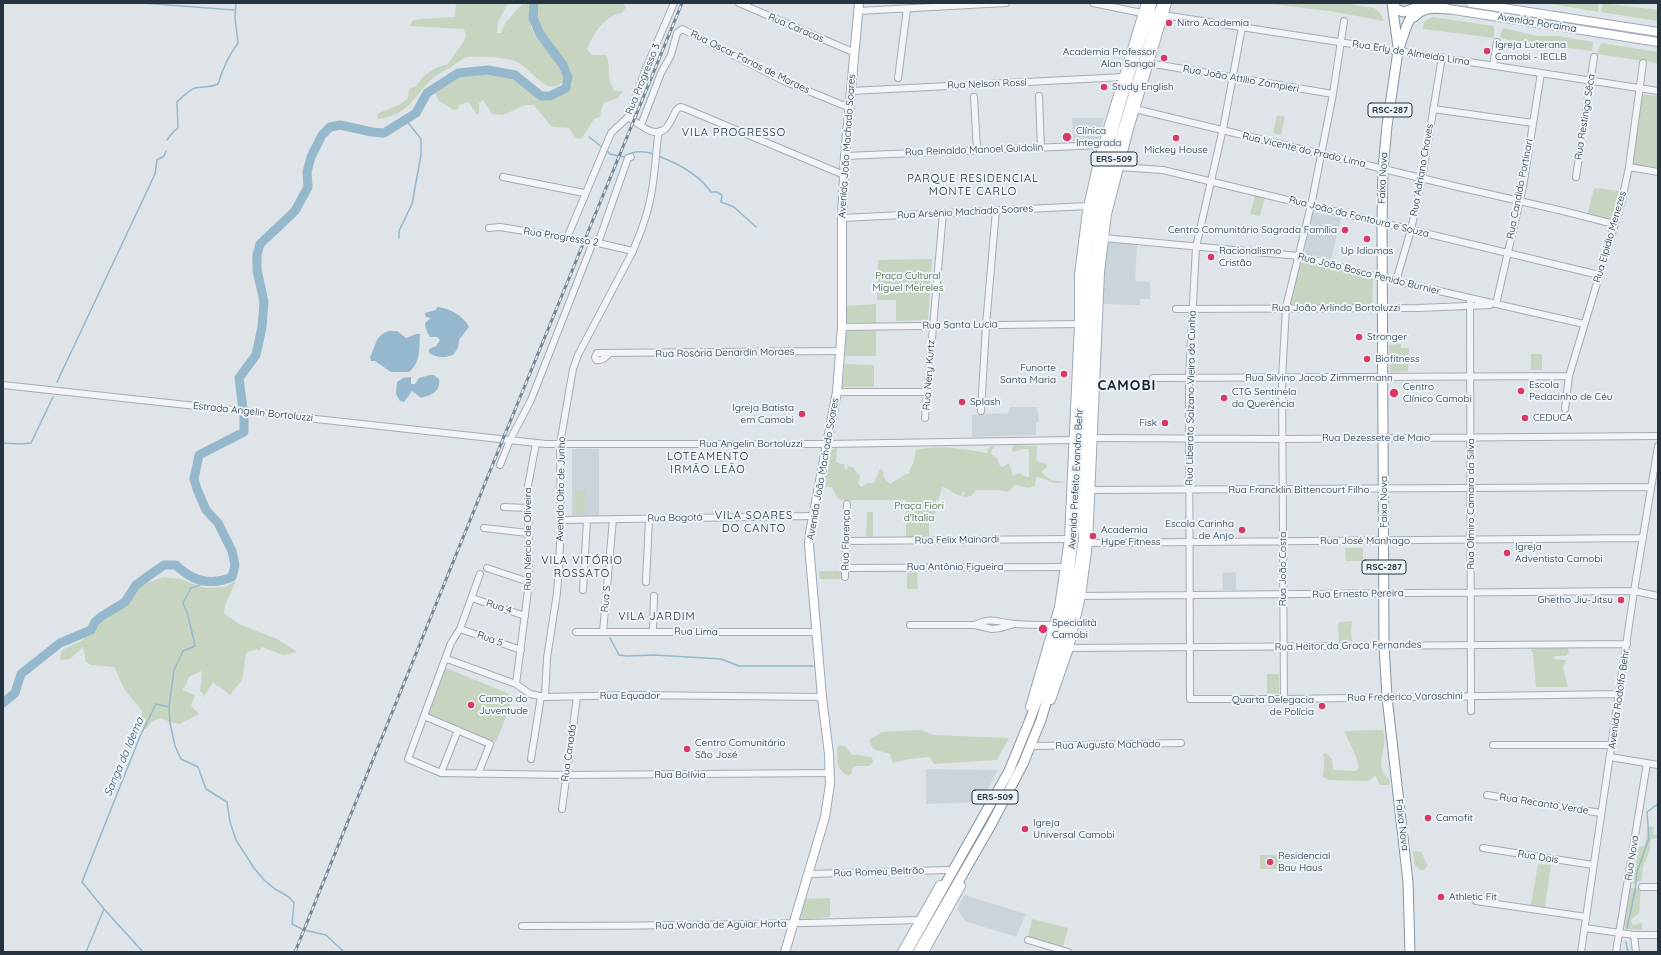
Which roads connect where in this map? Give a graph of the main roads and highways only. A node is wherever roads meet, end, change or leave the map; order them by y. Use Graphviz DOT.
graph roads {
  1 [pos="1146,3"];
  2 [pos="1151,3"];
  3 [pos="1163,3"];
  4 [pos="1167,3"];
  5 [pos="1392,3"];
  6 [pos="1471,3"];
  7 [pos="1417,5"];
  8 [pos="858,7"];
  9 [pos="1448,9"];
  10 [pos="1142,13"];
  11 [pos="1658,32"];
  12 [pos="1658,42"];
  13 [pos="1139,47"];
  14 [pos="1398,51"];
  15 [pos="1120,139"];
  16 [pos="1119,167"];
  17 [pos="1106,189"];
  18 [pos="1086,265"];
  19 [pos="1079,284"];
  20 [pos="1084,301"];
  21 [pos="1081,325"];
  22 [pos="1092,341"];
  23 [pos="1096,356"];
  24 [pos="1091,366"];
  25 [pos="1080,415"];
  26 [pos="1072,440"];
  27 [pos="1078,465"];
  28 [pos="1072,540"];
  29 [pos="1065,567"];
  30 [pos="1080,568"];
  31 [pos="1067,592"];
  32 [pos="1081,596"];
  33 [pos="1056,628"];
  34 [pos="1067,646"];
  35 [pos="1054,691"];
  36 [pos="1041,720"];
  37 [pos="1007,770"];
  38 [pos="1011,787"];
  39 [pos="974,855"];
  40 [pos="961,886"];
  41 [pos="924,951"];
  42 [pos="785,952"];
  43 [pos="902,952"];
  44 [pos="907,952"];
  45 [pos="1410,952"];
  1 -- 10 [label="main road, Avenida Prefeito Evandro Behr / ERS-509"];
  2 -- 10 [label="highway, ERS-509"];
  2 -- 13 [label="highway, Avenida Prefeito Evandro Behr / ERS-509"];
  3 -- 15 [label="highway, Avenida Prefeito Evandro Behr / ERS-509"];
  4 -- 16 [label="main road, Avenida Prefeito Evandro Behr / ERS-509"];
  5 -- 7 [label="highway, RSC-287"];
  5 -- 14 [label="highway, Faixa Nova / RSC-287"];
  6 -- 11 [label="main road, Avenida Roraima"];
  7 -- 9 [label="main road, Avenida Roraima"];
  7 -- 14 [label="highway, Faixa Nova / RSC-287"];
  8 -- 42 [label="main road, Avenida João Machado Soares"];
  9 -- 12 [label="main road, Avenida Roraima"];
  9 -- 14 [label="highway"];
  10 -- 13 [label="highway, ERS-509"];
  10 -- 19 [label="main road, Avenida Prefeito Evandro Behr / ERS-509"];
  13 -- 18 [label="highway, Avenida Prefeito Evandro Behr / ERS-509"];
  14 -- 45 [label="highway, Faixa Nova / RSC-287"];
  15 -- 16 [label="highway, ERS-509"];
  15 -- 17 [label="highway, Avenida Prefeito Evandro Behr / ERS-509"];
  16 -- 17 [label="highway, ERS-509"];
  16 -- 23 [label="main road, Avenida Prefeito Evandro Behr / ERS-509"];
  17 -- 22 [label="highway, Avenida Prefeito Evandro Behr / ERS-509"];
  18 -- 19 [label="highway, ERS-509"];
  18 -- 20 [label="highway, Avenida Prefeito Evandro Behr / ERS-509"];
  19 -- 20 [label="highway, ERS-509"];
  19 -- 21 [label="main road, Avenida Prefeito Evandro Behr / ERS-509"];
  20 -- 21 [label="highway, Avenida Prefeito Evandro Behr / ERS-509"];
  21 -- 22 [label="highway, ERS-509"];
  21 -- 25 [label="highway, Avenida Prefeito Evandro Behr / ERS-509"];
  21 -- 26 [label="main road, Avenida Prefeito Evandro Behr / ERS-509"];
  22 -- 23 [label="highway, ERS-509"];
  22 -- 24 [label="highway, Avenida Prefeito Evandro Behr / ERS-509"];
  23 -- 24 [label="highway, ERS-509"];
  23 -- 32 [label="main road, Avenida Prefeito Evandro Behr / ERS-509"];
  24 -- 30 [label="highway, Avenida Prefeito Evandro Behr / ERS-509"];
  25 -- 26 [label="highway, ERS-509"];
  25 -- 27 [label="highway, Avenida Prefeito Evandro Behr / ERS-509"];
  26 -- 27 [label="highway, ERS-509"];
  26 -- 28 [label="main road, Avenida Prefeito Evandro Behr / ERS-509"];
  27 -- 28 [label="highway, Avenida Prefeito Evandro Behr / ERS-509"];
  28 -- 29 [label="highway, ERS-509"];
  28 -- 31 [label="highway, Avenida Prefeito Evandro Behr / ERS-509"];
  29 -- 31 [label="highway, ERS-509"];
  29 -- 33 [label="main road, Avenida Prefeito Evandro Behr / ERS-509"];
  30 -- 32 [label="highway, ERS-509"];
  30 -- 34 [label="highway, Avenida Prefeito Evandro Behr / ERS-509"];
  31 -- 33 [label="highway, Avenida Prefeito Evandro Behr / ERS-509"];
  32 -- 34 [label="main road, Avenida Prefeito Evandro Behr / ERS-509"];
  33 -- 34 [label="highway"];
  33 -- 37 [label="highway, Avenida Prefeito Evandro Behr / ERS-509"];
  34 -- 35 [label="main road, Avenida Prefeito Evandro Behr / ERS-509"];
  34 -- 36 [label="highway, Avenida Prefeito Evandro Behr / ERS-509"];
  35 -- 36 [label="highway, ERS-509"];
  35 -- 40 [label="main road, Avenida Prefeito Evandro Behr / ERS-509"];
  36 -- 38 [label="highway, Avenida Prefeito Evandro Behr / ERS-509"];
  37 -- 38 [label="highway, ERS-509"];
  37 -- 43 [label="main road, Avenida Prefeito Evandro Behr / ERS-509"];
  37 -- 44 [label="highway, Avenida Prefeito Evandro Behr / ERS-509"];
  38 -- 39 [label="highway, Avenida Prefeito Evandro Behr / ERS-509"];
  39 -- 40 [label="highway, ERS-509"];
  39 -- 41 [label="highway, Avenida Prefeito Evandro Behr / ERS-509"];
  40 -- 41 [label="main road, Avenida Prefeito Evandro Behr / ERS-509"];
}
